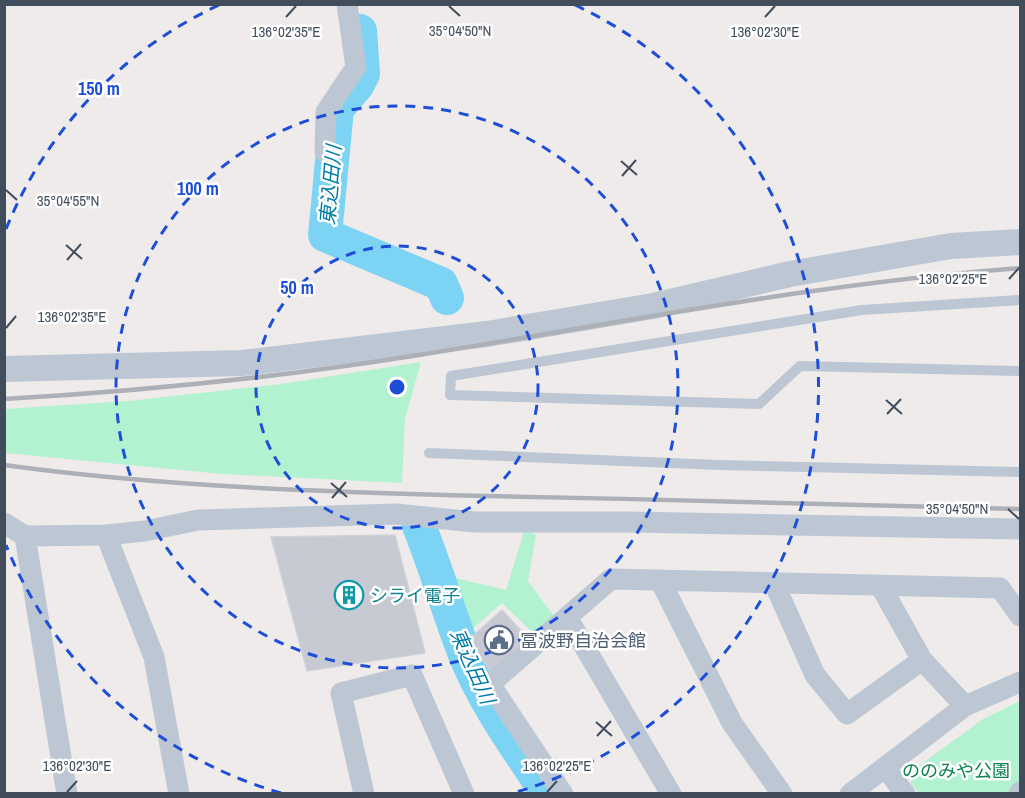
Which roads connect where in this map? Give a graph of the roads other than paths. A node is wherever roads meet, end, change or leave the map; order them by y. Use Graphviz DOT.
graph roads {
  1 [pos="347,4"];
  2 [pos="325,152"];
  3 [pos="1020,242"];
  4 [pos="1020,300"];
  5 [pos="4,369"];
  6 [pos="1020,371"];
  7 [pos="429,453"];
  8 [pos="1020,472"];
  9 [pos="4,523"];
  10 [pos="1020,529"];
  11 [pos="106,535"];
  12 [pos="25,536"];
  13 [pos="660,580"];
  14 [pos="774,583"];
  15 [pos="880,585"];
  16 [pos="1020,615"];
  17 [pos="567,617"];
  18 [pos="922,660"];
  19 [pos="1020,682"];
  20 [pos="965,706"];
  21 [pos="885,767"];
  22 [pos="67,794"];
  23 [pos="179,794"];
  24 [pos="364,794"];
  25 [pos="464,794"];
  26 [pos="563,794"];
  27 [pos="670,794"];
  28 [pos="782,794"];
  29 [pos="850,794"];
  30 [pos="905,794"];
  1 -- 2 [label="street"];
  3 -- 5 [label="street"];
  4 -- 6 [label="lane"];
  7 -- 8 [label="lane"];
  9 -- 12 [label="street"];
  10 -- 11 [label="street"];
  11 -- 12 [label="street"];
  11 -- 23 [label="street"];
  12 -- 22 [label="street"];
  13 -- 14 [label="street"];
  13 -- 17 [label="street"];
  13 -- 28 [label="street"];
  14 -- 15 [label="street"];
  14 -- 18 [label="street"];
  15 -- 16 [label="street"];
  15 -- 18 [label="street"];
  17 -- 26 [label="street"];
  17 -- 27 [label="street"];
  18 -- 20 [label="street"];
  19 -- 20 [label="street"];
  20 -- 21 [label="street"];
  21 -- 29 [label="street"];
  21 -- 30 [label="street"];
  24 -- 25 [label="street"];
}
